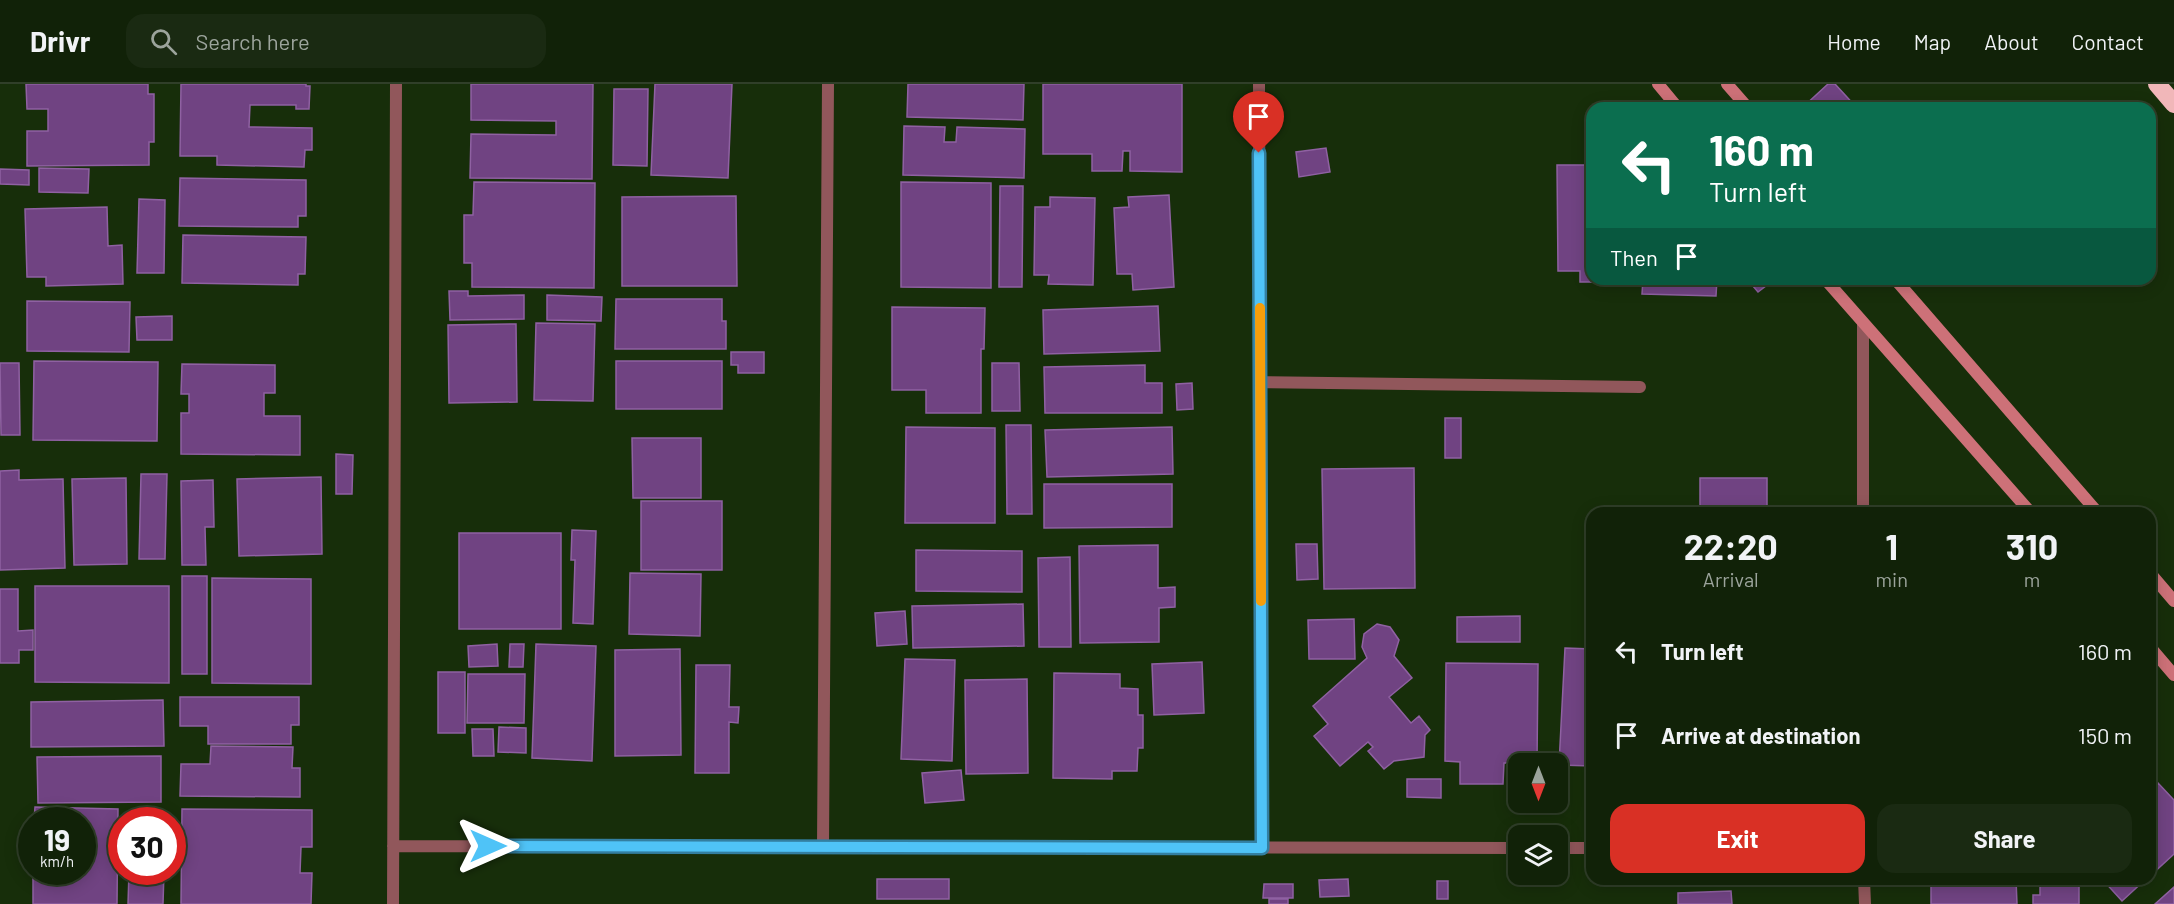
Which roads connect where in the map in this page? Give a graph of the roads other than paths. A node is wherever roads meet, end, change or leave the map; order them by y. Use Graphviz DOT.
graph roads {
  1 [pos="396,84"];
  2 [pos="828,84"];
  3 [pos="1259,84"];
  4 [pos="1658,84"];
  5 [pos="1727,84"];
  6 [pos="2157,84"];
  7 [pos="1673,102"];
  8 [pos="1743,102"];
  9 [pos="2174,104"];
  10 [pos="1830,285"];
  11 [pos="1900,285"];
  12 [pos="1863,323"];
  13 [pos="1260,382"];
  14 [pos="1640,387"];
  15 [pos="1863,507"];
  16 [pos="2026,507"];
  17 [pos="2093,507"];
  18 [pos="2156,580"];
  19 [pos="2174,601"];
  20 [pos="2156,654"];
  21 [pos="2174,675"];
  22 [pos="393,846"];
  23 [pos="823,846"];
  24 [pos="1262,848"];
  25 [pos="1508,848"];
  26 [pos="1568,848"];
  27 [pos="1586,848"];
  28 [pos="1864,885"];
  29 [pos="393,904"];
  30 [pos="1864,904"];
  1 -- 22 [label="street"];
  2 -- 23 [label="street"];
  3 -- 13 [label="street"];
  4 -- 7 [label="street"];
  5 -- 8 [label="street"];
  6 -- 9 [label="highway"];
  10 -- 12 [label="street"];
  11 -- 17 [label="street"];
  12 -- 15 [label="street"];
  12 -- 16 [label="street"];
  13 -- 14 [label="street"];
  13 -- 24 [label="street"];
  18 -- 19 [label="street"];
  20 -- 21 [label="street"];
  22 -- 23 [label="street"];
  22 -- 29 [label="street"];
  23 -- 24 [label="street"];
  24 -- 25 [label="street"];
  26 -- 27 [label="street"];
  28 -- 30 [label="street"];
}
